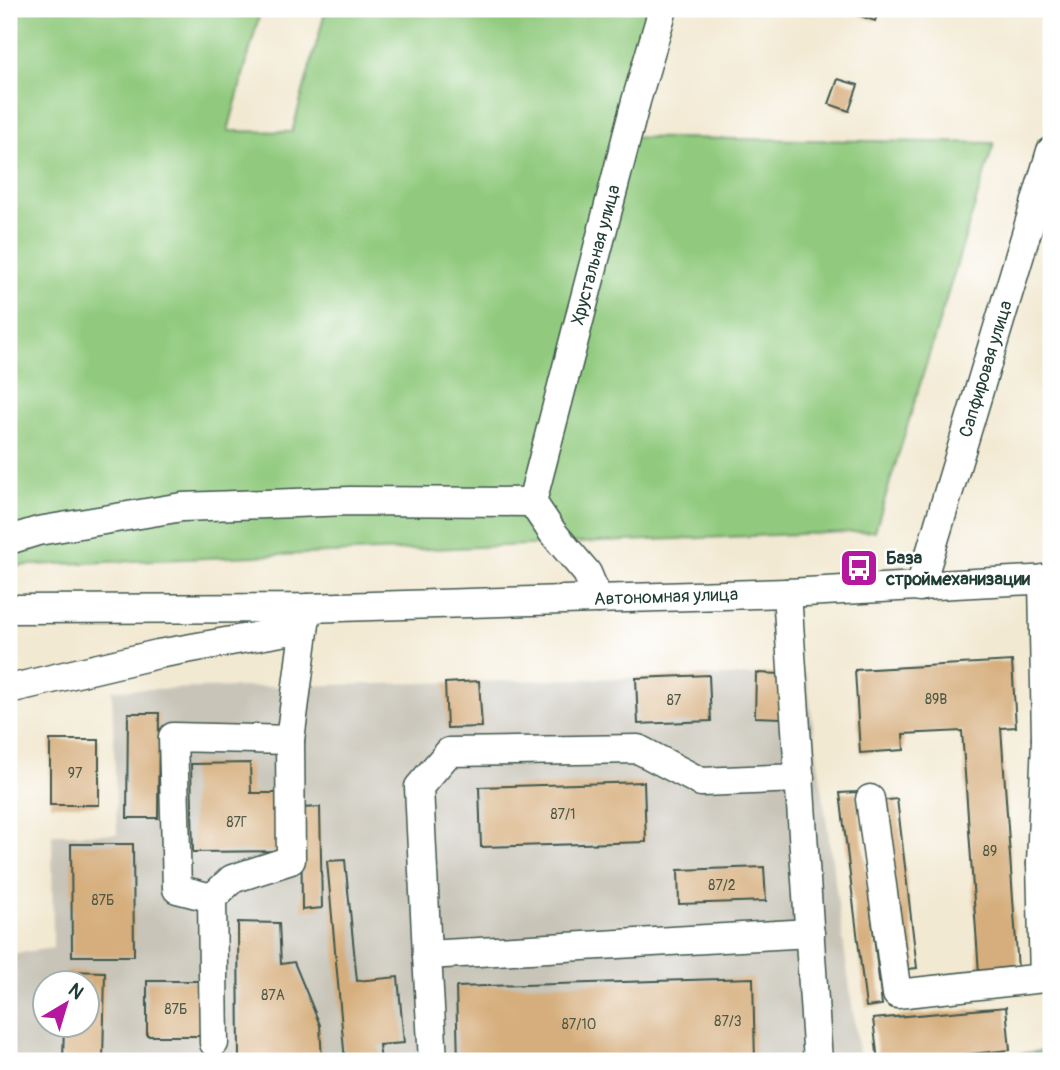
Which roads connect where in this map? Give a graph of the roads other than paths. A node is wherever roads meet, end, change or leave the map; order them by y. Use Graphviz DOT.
graph roads {
  1 [pos="663,9"];
  2 [pos="1051,151"];
  3 [pos="532,502"];
  4 [pos="9,540"];
  5 [pos="1047,579"];
  6 [pos="920,587"];
  7 [pos="787,593"];
  8 [pos="598,599"];
  9 [pos="9,609"];
  10 [pos="297,615"];
  11 [pos="9,689"];
  12 [pos="1049,739"];
  13 [pos="290,740"];
  14 [pos="800,778"];
  15 [pos="870,799"];
  16 [pos="1046,864"];
  17 [pos="212,898"];
  18 [pos="810,933"];
  19 [pos="427,955"];
  20 [pos="214,1043"];
  21 [pos="433,1061"];
  22 [pos="818,1061"];
  1 -- 3 [label="street, Хрустальная улица"];
  2 -- 6 [label="street, Сапфировая улица"];
  3 -- 4 [label="street"];
  3 -- 8 [label="street"];
  5 -- 6 [label="street, Автономная улица"];
  5 -- 12 [label="street"];
  6 -- 7 [label="street, Автономная улица"];
  7 -- 8 [label="street, Автономная улица"];
  7 -- 14 [label="street"];
  8 -- 10 [label="street, Автономная улица"];
  9 -- 10 [label="street"];
  10 -- 11 [label="street"];
  10 -- 13 [label="street"];
  12 -- 16 [label="street"];
  13 -- 17 [label="street"];
  13 -- 17 [label="street"];
  14 -- 18 [label="street"];
  14 -- 19 [label="street"];
  15 -- 16 [label="street"];
  17 -- 20 [label="street"];
  18 -- 19 [label="street"];
  18 -- 22 [label="street"];
  19 -- 21 [label="street"];
}
